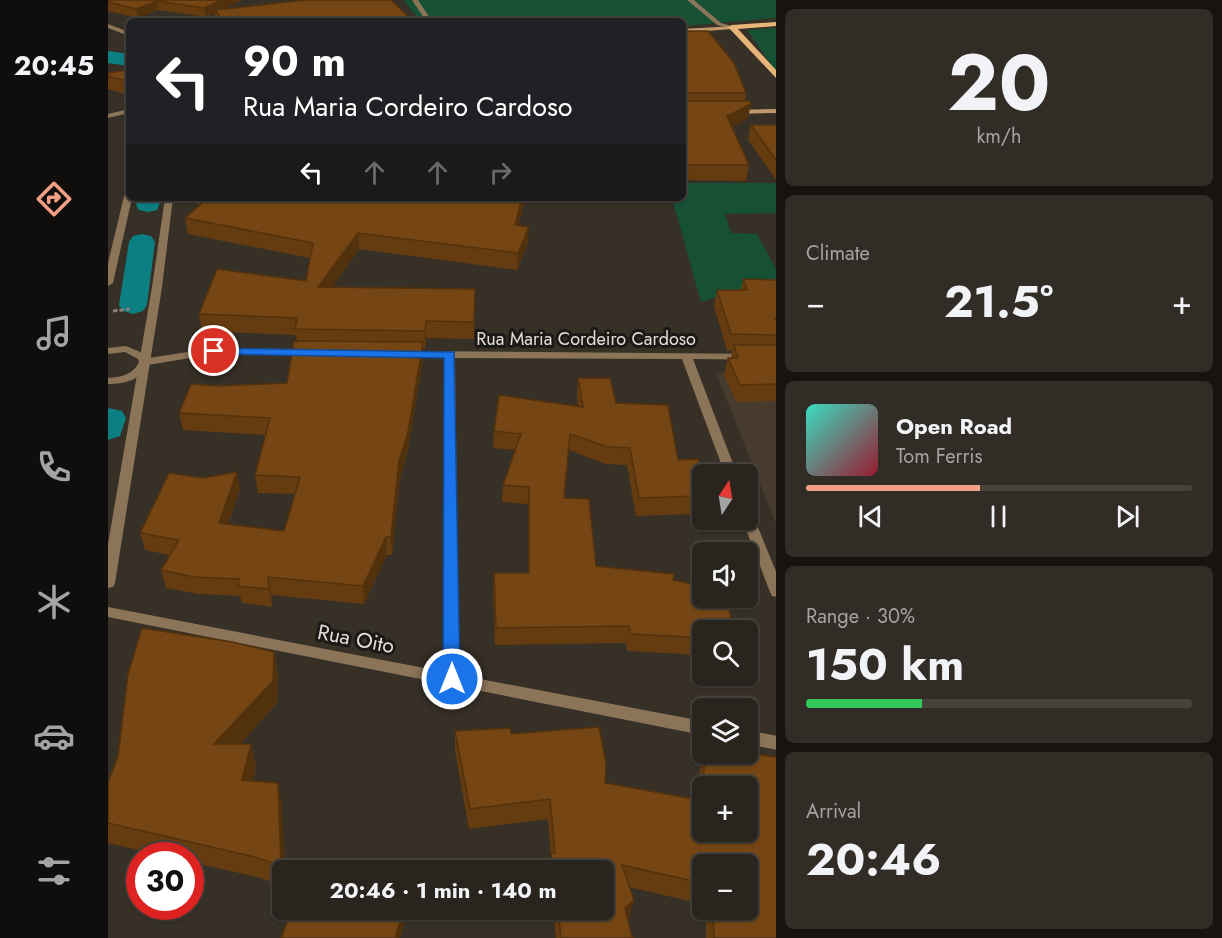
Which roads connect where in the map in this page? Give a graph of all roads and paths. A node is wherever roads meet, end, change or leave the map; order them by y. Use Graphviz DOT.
graph roads {
  1 [pos="416,0"];
  2 [pos="690,0"];
  3 [pos="427,18"];
  4 [pos="776,24"];
  5 [pos="108,26"];
  6 [pos="732,27"];
  7 [pos="686,31"];
  8 [pos="126,33"];
  9 [pos="776,75"];
  10 [pos="776,111"];
  11 [pos="126,112"];
  12 [pos="727,112"];
  13 [pos="108,116"];
  14 [pos="127,201"];
  15 [pos="169,201"];
  16 [pos="108,283"];
  17 [pos="140,309"];
  18 [pos="113,311"];
  19 [pos="108,351"];
  20 [pos="320,353"];
  21 [pos="403,354"];
  22 [pos="450,354"];
  23 [pos="686,356"];
  24 [pos="776,357"];
  25 [pos="144,362"];
  26 [pos="108,381"];
  27 [pos="727,464"];
  28 [pos="753,530"];
  29 [pos="108,583"];
  30 [pos="776,589"];
  31 [pos="108,612"];
  32 [pos="452,679"];
  33 [pos="692,726"];
  34 [pos="758,740"];
  35 [pos="776,744"];
  1 -- 3 [label="street"];
  2 -- 6 [label="street"];
  4 -- 6 [label="main road"];
  5 -- 8 [label="street"];
  6 -- 7 [label="main road"];
  6 -- 9 [label="main road"];
  10 -- 12 [label="main road"];
  11 -- 13 [label="street"];
  14 -- 16 [label="street"];
  15 -- 25 [label="street"];
  17 -- 18 [label="path"];
  19 -- 25 [label="street"];
  20 -- 25 [label="street"];
  21 -- 22 [label="street, Rua Maria Cordeiro Cardoso"];
  22 -- 23 [label="street, Rua Maria Cordeiro Cardoso"];
  22 -- 32 [label="street"];
  23 -- 24 [label="street, Rua Maria Cordeiro Cardoso"];
  23 -- 27 [label="street"];
  25 -- 26 [label="street"];
  25 -- 29 [label="street"];
  28 -- 30 [label="street"];
  31 -- 32 [label="street, Rua Oito"];
  32 -- 33 [label="street, Rua Oito"];
  34 -- 35 [label="street"];
}
